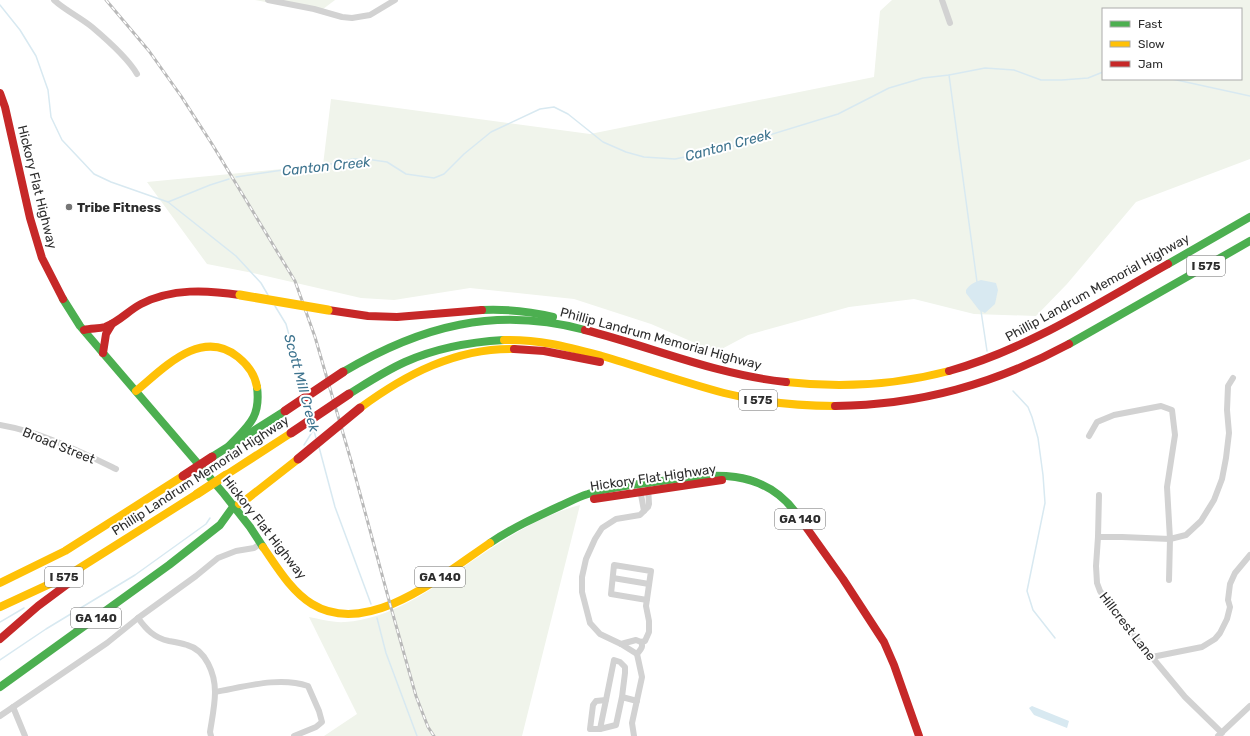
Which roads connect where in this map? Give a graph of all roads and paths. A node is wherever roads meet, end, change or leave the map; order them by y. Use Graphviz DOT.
graph roads {
  1 [pos="54,0"];
  2 [pos="268,0"];
  3 [pos="395,0"];
  4 [pos="942,0"];
  5 [pos="950,23"];
  6 [pos="137,74"];
  7 [pos="0,93"];
  8 [pos="1250,217"];
  9 [pos="1250,241"];
  10 [pos="112,324"];
  11 [pos="84,330"];
  12 [pos="601,334"];
  13 [pos="103,353"];
  14 [pos="1233,378"];
  15 [pos="679,380"];
  16 [pos="136,391"];
  17 [pos="0,425"];
  18 [pos="1089,436"];
  19 [pos="229,446"];
  20 [pos="116,469"];
  21 [pos="644,487"];
  22 [pos="1099,495"];
  23 [pos="247,499"];
  24 [pos="233,507"];
  25 [pos="246,522"];
  26 [pos="1098,537"];
  27 [pos="1170,539"];
  28 [pos="123,540"];
  29 [pos="260,544"];
  30 [pos="1250,555"];
  31 [pos="613,578"];
  32 [pos="1169,580"];
  33 [pos="0,583"];
  34 [pos="649,584"];
  35 [pos="647,600"];
  36 [pos="0,607"];
  37 [pos="138,618"];
  38 [pos="0,639"];
  39 [pos="641,642"];
  40 [pos="621,644"];
  41 [pos="637,654"];
  42 [pos="1152,658"];
  43 [pos="23,670"];
  44 [pos="0,683"];
  45 [pos="0,687"];
  46 [pos="215,692"];
  47 [pos="622,697"];
  48 [pos="606,700"];
  49 [pos="637,701"];
  50 [pos="1250,706"];
  51 [pos="12,707"];
  52 [pos="0,716"];
  53 [pos="600,729"];
  54 [pos="920,734"];
  55 [pos="1220,734"];
  56 [pos="25,736"];
  57 [pos="211,736"];
  58 [pos="294,736"];
  59 [pos="634,736"];
  1 -- 6 [label="street"];
  2 -- 3 [label="street"];
  4 -- 5 [label="street"];
  7 -- 11 [label="main road, Hickory Flat Highway"];
  8 -- 12 [label="main road, Phillip Landrum Memorial Highway / I 575"];
  9 -- 15 [label="main road, Phillip Landrum Memorial Highway / I 575"];
  10 -- 11 [label="main road"];
  10 -- 12 [label="main road, bridge"];
  10 -- 13 [label="main road"];
  11 -- 13 [label="main road, Hickory Flat Highway"];
  12 -- 19 [label="main road, Phillip Landrum Memorial Highway / I 575, bridge"];
  13 -- 16 [label="main road, Hickory Flat Highway"];
  14 -- 27 [label="street"];
  15 -- 23 [label="main road, bridge"];
  15 -- 28 [label="main road, Phillip Landrum Memorial Highway / I 575, bridge"];
  16 -- 19 [label="main road"];
  16 -- 24 [label="main road, Hickory Flat Highway / GA 140"];
  17 -- 20 [label="street, Broad Street"];
  18 -- 27 [label="street"];
  19 -- 33 [label="main road, Phillip Landrum Memorial Highway / I 575, bridge"];
  21 -- 29 [label="main road, Hickory Flat Highway / GA 140"];
  21 -- 40 [label="street"];
  21 -- 54 [label="main road, Hickory Flat Highway / GA 140"];
  22 -- 26 [label="street, Hillcrest Lane"];
  23 -- 24 [label="main road"];
  23 -- 25 [label="main road"];
  24 -- 25 [label="main road, Hickory Flat Highway / GA 140"];
  24 -- 43 [label="main road, GA 140"];
  25 -- 29 [label="main road, Hickory Flat Highway / GA 140"];
  26 -- 27 [label="street"];
  26 -- 42 [label="street, Hillcrest Lane"];
  27 -- 32 [label="street"];
  28 -- 36 [label="main road, Phillip Landrum Memorial Highway / I 575"];
  28 -- 38 [label="main road"];
  29 -- 37 [label="street"];
  30 -- 42 [label="street"];
  31 -- 34 [label="street"];
  31 -- 34 [label="street"];
  31 -- 35 [label="street"];
  34 -- 35 [label="street"];
  35 -- 39 [label="street"];
  37 -- 46 [label="street"];
  37 -- 51 [label="street"];
  39 -- 40 [label="street"];
  39 -- 41 [label="street"];
  40 -- 41 [label="street"];
  41 -- 49 [label="street"];
  42 -- 55 [label="street, Hillcrest Lane"];
  43 -- 44 [label="main road, GA 140"];
  43 -- 45 [label="main road"];
  46 -- 57 [label="street"];
  46 -- 58 [label="street"];
  47 -- 48 [label="street"];
  47 -- 49 [label="street"];
  47 -- 53 [label="street"];
  48 -- 53 [label="street"];
  48 -- 53 [label="street"];
  49 -- 59 [label="street"];
  50 -- 55 [label="street"];
  51 -- 52 [label="street"];
  51 -- 56 [label="street"];
}
